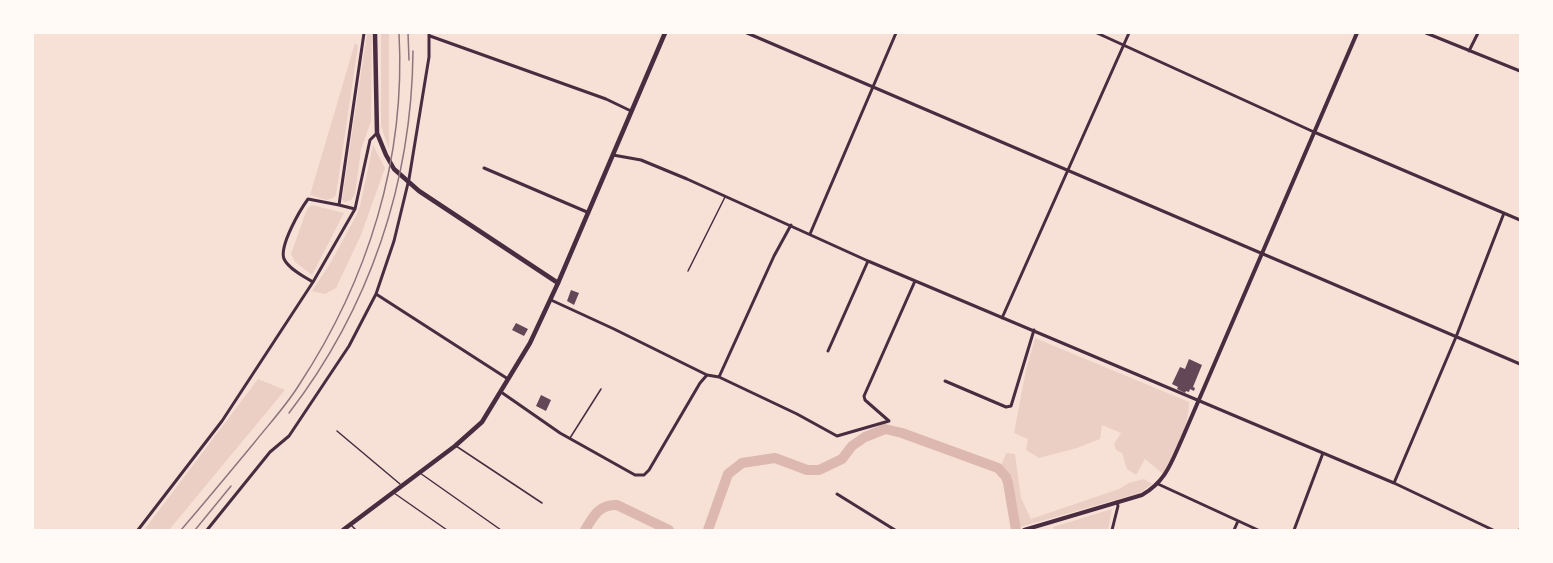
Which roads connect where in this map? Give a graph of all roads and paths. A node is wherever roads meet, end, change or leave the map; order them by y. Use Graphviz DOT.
graph roads {
  1 [pos="364,33"];
  2 [pos="375,33"];
  3 [pos="665,33"];
  4 [pos="747,33"];
  5 [pos="896,33"];
  6 [pos="1097,33"];
  7 [pos="1129,33"];
  8 [pos="1357,33"];
  9 [pos="1426,33"];
  10 [pos="1478,33"];
  11 [pos="430,34"];
  12 [pos="1124,44"];
  13 [pos="1469,51"];
  14 [pos="1520,71"];
  15 [pos="873,87"];
  16 [pos="631,111"];
  17 [pos="1314,132"];
  18 [pos="377,133"];
  19 [pos="612,154"];
  20 [pos="484,168"];
  21 [pos="1067,171"];
  22 [pos="725,196"];
  23 [pos="339,205"];
  24 [pos="355,209"];
  25 [pos="589,213"];
  26 [pos="1504,213"];
  27 [pos="1520,220"];
  28 [pos="791,225"];
  29 [pos="810,234"];
  30 [pos="1262,254"];
  31 [pos="868,261"];
  32 [pos="688,271"];
  33 [pos="915,281"];
  34 [pos="313,282"];
  35 [pos="558,283"];
  36 [pos="376,294"];
  37 [pos="551,300"];
  38 [pos="1002,318"];
  39 [pos="1034,330"];
  40 [pos="1456,337"];
  41 [pos="828,351"];
  42 [pos="1520,364"];
  43 [pos="707,375"];
  44 [pos="719,377"];
  45 [pos="509,379"];
  46 [pos="945,381"];
  47 [pos="601,389"];
  48 [pos="501,392"];
  49 [pos="1199,399"];
  50 [pos="337,431"];
  51 [pos="569,439"];
  52 [pos="455,446"];
  53 [pos="1324,453"];
  54 [pos="419,472"];
  55 [pos="1394,483"];
  56 [pos="1158,484"];
  57 [pos="402,486"];
  58 [pos="393,493"];
  59 [pos="837,494"];
  60 [pos="1117,502"];
  61 [pos="542,503"];
  62 [pos="1238,521"];
  63 [pos="350,525"];
  64 [pos="1296,529"];
  65 [pos="138,530"];
  66 [pos="207,530"];
  67 [pos="343,530"];
  68 [pos="356,530"];
  69 [pos="447,530"];
  70 [pos="501,530"];
  71 [pos="895,530"];
  72 [pos="1024,530"];
  73 [pos="1112,530"];
  74 [pos="1234,530"];
  75 [pos="1258,530"];
  76 [pos="1493,530"];
  1 -- 23 [label="street"];
  2 -- 18 [label="main road"];
  3 -- 16 [label="main road"];
  4 -- 15 [label="street"];
  5 -- 15 [label="street"];
  6 -- 12 [label="street"];
  7 -- 12 [label="street"];
  8 -- 17 [label="street"];
  9 -- 13 [label="street"];
  10 -- 13 [label="street"];
  11 -- 16 [label="street"];
  11 -- 36 [label="street"];
  12 -- 17 [label="street"];
  12 -- 21 [label="street"];
  13 -- 14 [label="street"];
  15 -- 21 [label="street"];
  15 -- 29 [label="street"];
  16 -- 19 [label="main road"];
  17 -- 26 [label="street"];
  17 -- 30 [label="street"];
  18 -- 24 [label="street"];
  18 -- 35 [label="main road"];
  19 -- 22 [label="street"];
  19 -- 25 [label="main road"];
  20 -- 25 [label="street"];
  21 -- 30 [label="street"];
  21 -- 38 [label="street"];
  22 -- 28 [label="street"];
  22 -- 32 [label="lane"];
  23 -- 24 [label="street"];
  23 -- 34 [label="street"];
  24 -- 34 [label="street"];
  25 -- 35 [label="main road"];
  26 -- 27 [label="street"];
  26 -- 40 [label="street"];
  28 -- 29 [label="street"];
  28 -- 44 [label="street"];
  29 -- 31 [label="street"];
  30 -- 40 [label="street"];
  30 -- 49 [label="street"];
  31 -- 33 [label="street"];
  31 -- 41 [label="street"];
  33 -- 38 [label="street"];
  33 -- 44 [label="street"];
  34 -- 65 [label="street"];
  35 -- 37 [label="main road"];
  36 -- 45 [label="street"];
  36 -- 66 [label="street"];
  37 -- 43 [label="street"];
  37 -- 45 [label="main road"];
  38 -- 39 [label="street"];
  39 -- 46 [label="street"];
  39 -- 49 [label="street"];
  40 -- 42 [label="street"];
  40 -- 55 [label="street"];
  43 -- 44 [label="street"];
  43 -- 51 [label="street"];
  45 -- 48 [label="main road"];
  47 -- 51 [label="lane"];
  48 -- 51 [label="street"];
  48 -- 52 [label="main road"];
  49 -- 53 [label="street"];
  49 -- 56 [label="street"];
  50 -- 57 [label="lane"];
  52 -- 54 [label="main road"];
  52 -- 61 [label="lane"];
  53 -- 55 [label="street"];
  53 -- 64 [label="street"];
  54 -- 57 [label="main road"];
  54 -- 70 [label="lane"];
  55 -- 76 [label="street"];
  56 -- 60 [label="street"];
  56 -- 62 [label="street"];
  57 -- 58 [label="main road"];
  58 -- 63 [label="main road"];
  58 -- 69 [label="lane"];
  59 -- 71 [label="street"];
  60 -- 72 [label="street"];
  60 -- 73 [label="street"];
  62 -- 74 [label="street"];
  62 -- 75 [label="street"];
  63 -- 67 [label="main road"];
  63 -- 68 [label="lane"];
}
